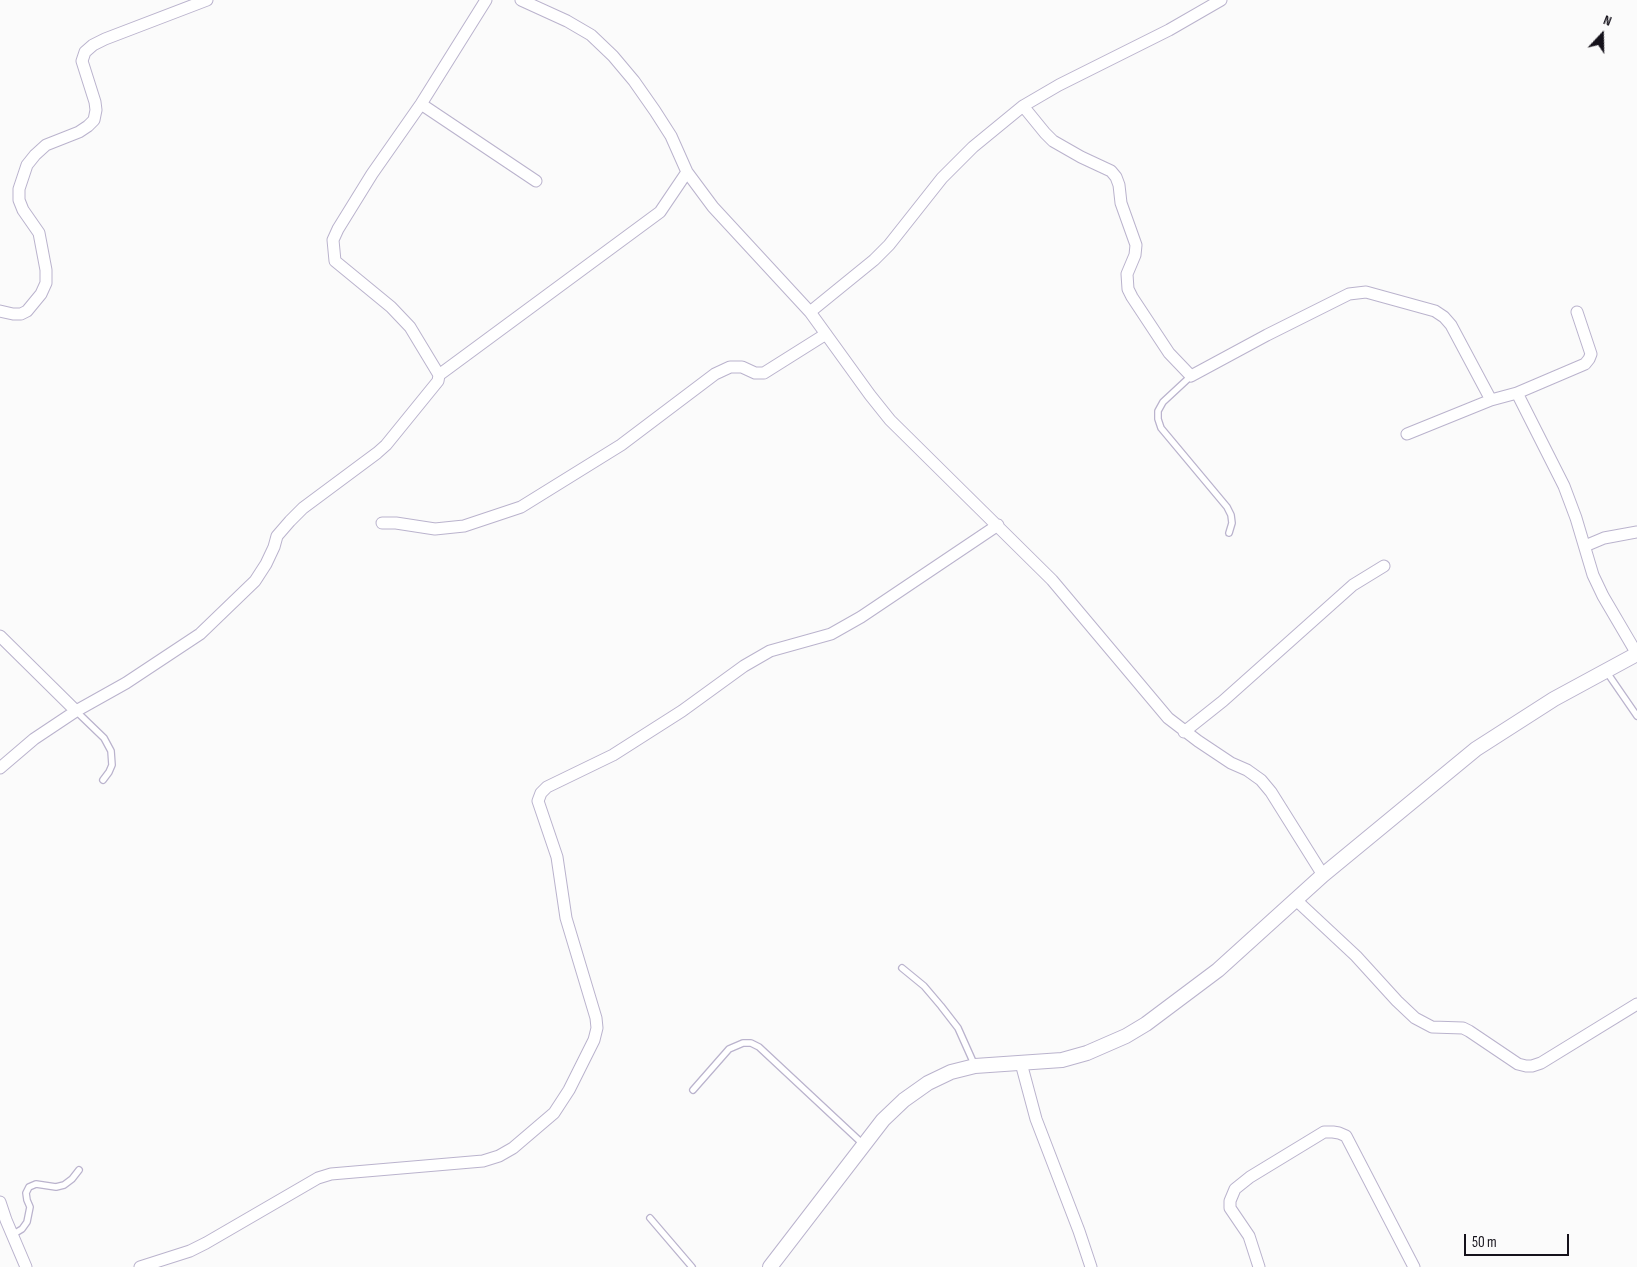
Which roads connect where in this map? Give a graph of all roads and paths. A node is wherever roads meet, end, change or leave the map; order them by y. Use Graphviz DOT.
graph roads {
  1 [pos="207,0"];
  2 [pos="486,0"];
  3 [pos="521,0"];
  4 [pos="1222,0"];
  5 [pos="421,104"];
  6 [pos="1023,106"];
  7 [pos="687,172"];
  8 [pos="536,181"];
  9 [pos="0,311"];
  10 [pos="810,312"];
  11 [pos="1577,312"];
  12 [pos="826,334"];
  13 [pos="439,374"];
  14 [pos="1191,376"];
  15 [pos="1517,394"];
  16 [pos="1491,400"];
  17 [pos="1407,434"];
  18 [pos="382,523"];
  19 [pos="998,525"];
  20 [pos="1637,532"];
  21 [pos="1229,533"];
  22 [pos="1585,546"];
  23 [pos="1384,566"];
  24 [pos="0,636"];
  25 [pos="1637,654"];
  26 [pos="1606,671"];
  27 [pos="76,711"];
  28 [pos="1637,716"];
  29 [pos="1184,732"];
  30 [pos="0,768"];
  31 [pos="103,780"];
  32 [pos="1323,875"];
  33 [pos="1296,900"];
  34 [pos="902,968"];
  35 [pos="1637,1004"];
  36 [pos="1021,1063"];
  37 [pos="975,1066"];
  38 [pos="693,1090"];
  39 [pos="864,1145"];
  40 [pos="79,1170"];
  41 [pos="0,1202"];
  42 [pos="650,1218"];
  43 [pos="12,1235"];
  44 [pos="26,1267"];
  45 [pos="140,1267"];
  46 [pos="692,1267"];
  47 [pos="770,1267"];
  48 [pos="1091,1267"];
  49 [pos="1258,1267"];
  50 [pos="1414,1267"];
  1 -- 9 [label="street"];
  2 -- 5 [label="street"];
  3 -- 7 [label="street"];
  4 -- 6 [label="street"];
  5 -- 8 [label="street"];
  5 -- 13 [label="street"];
  6 -- 10 [label="street"];
  6 -- 14 [label="street"];
  7 -- 10 [label="street"];
  7 -- 13 [label="street"];
  10 -- 12 [label="street"];
  11 -- 15 [label="street"];
  12 -- 18 [label="street"];
  12 -- 19 [label="street"];
  13 -- 27 [label="street"];
  14 -- 16 [label="street"];
  14 -- 21 [label="lane"];
  15 -- 16 [label="street"];
  15 -- 22 [label="street"];
  16 -- 17 [label="street"];
  19 -- 29 [label="street"];
  19 -- 45 [label="street"];
  20 -- 22 [label="street"];
  22 -- 25 [label="street"];
  23 -- 29 [label="street"];
  24 -- 27 [label="street"];
  25 -- 26 [label="street"];
  26 -- 28 [label="lane"];
  26 -- 32 [label="street"];
  27 -- 30 [label="street"];
  27 -- 31 [label="lane"];
  29 -- 32 [label="street"];
  32 -- 33 [label="street"];
  33 -- 35 [label="street"];
  33 -- 36 [label="street"];
  34 -- 37 [label="lane"];
  36 -- 37 [label="street"];
  36 -- 48 [label="street"];
  37 -- 39 [label="street"];
  38 -- 39 [label="lane"];
  39 -- 47 [label="street"];
  40 -- 43 [label="lane"];
  41 -- 43 [label="street"];
  42 -- 46 [label="lane"];
  43 -- 44 [label="street"];
  49 -- 50 [label="street"];
}
